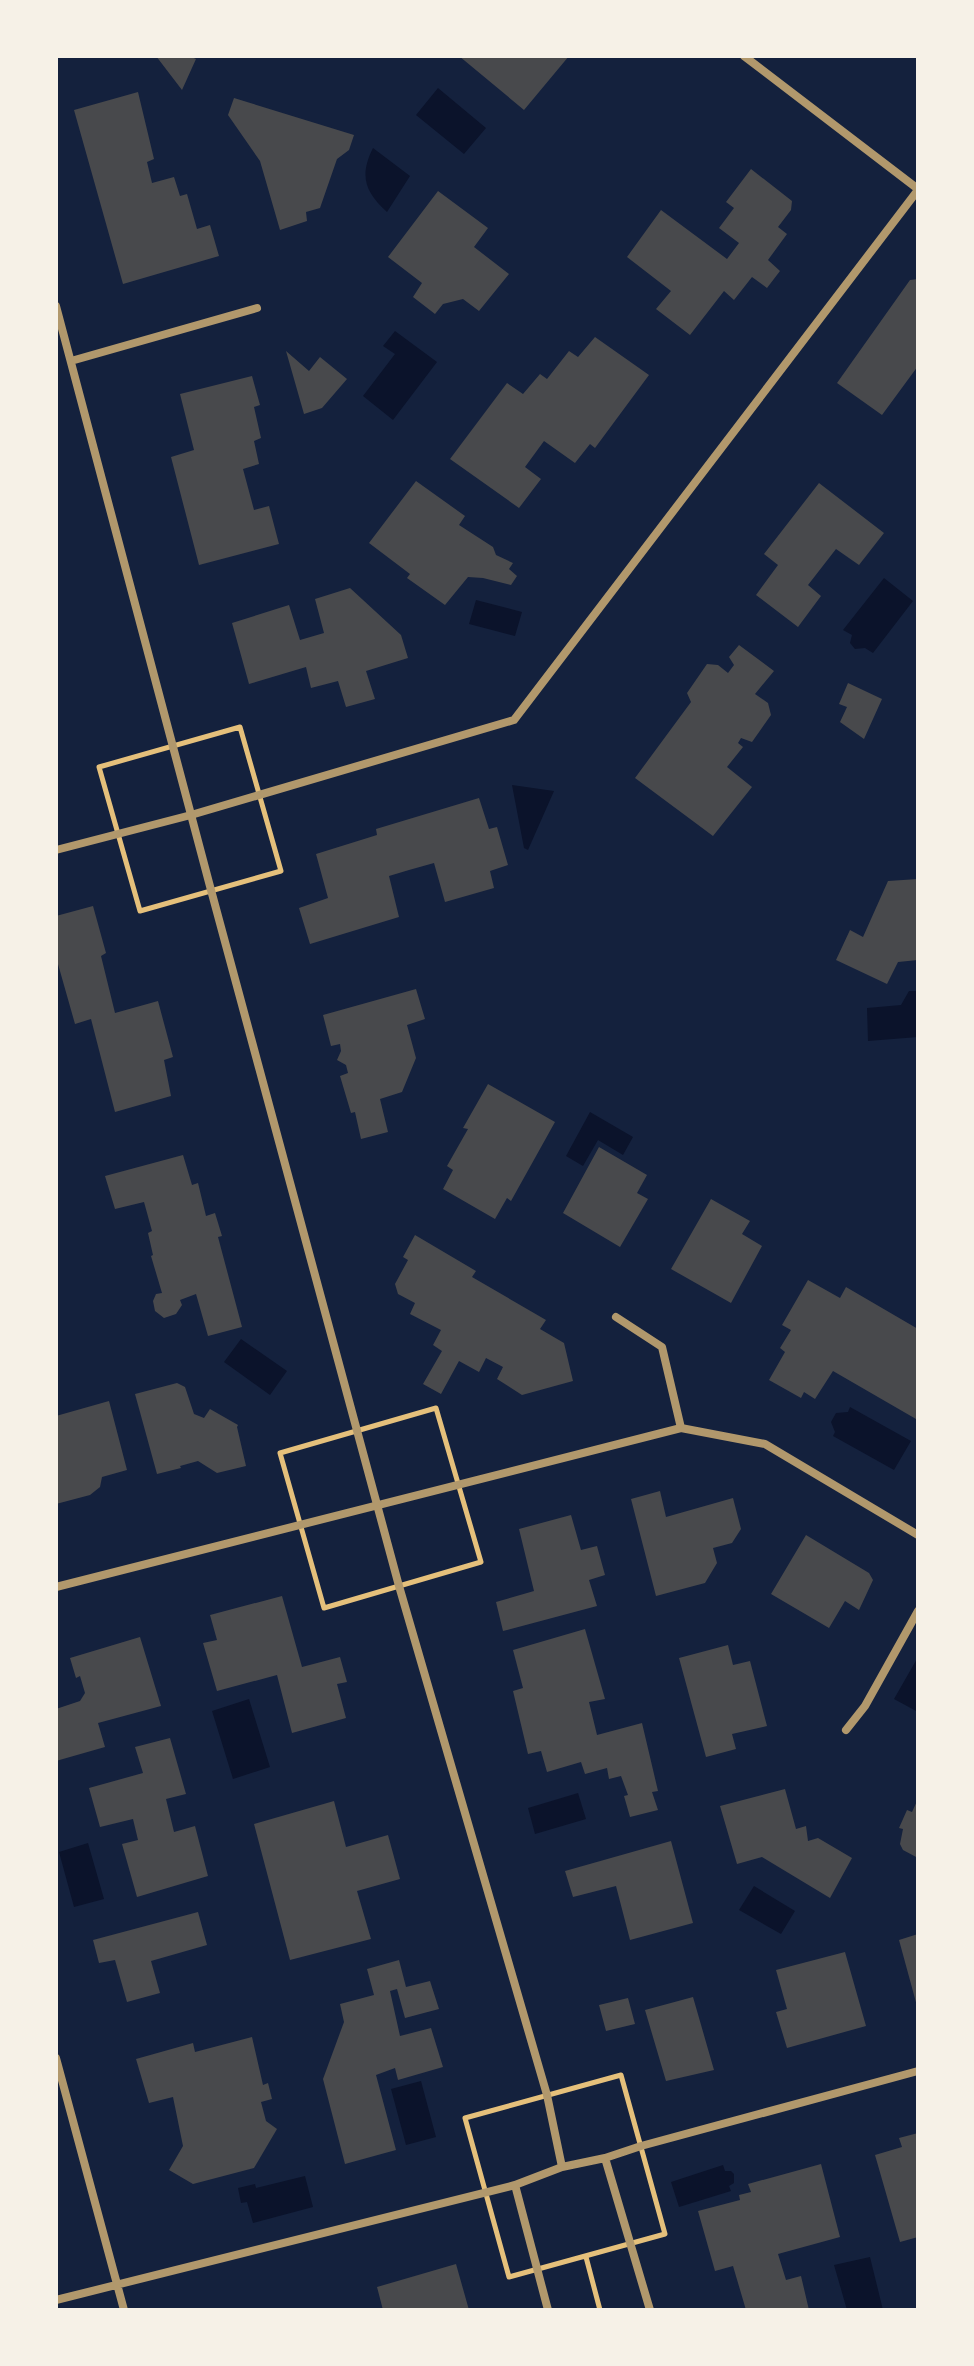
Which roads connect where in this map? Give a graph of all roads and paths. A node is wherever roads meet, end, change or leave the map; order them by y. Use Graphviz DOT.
graph roads {
  1 [pos="744,56"];
  2 [pos="918,189"];
  3 [pos="56,306"];
  4 [pos="257,308"];
  5 [pos="71,361"];
  6 [pos="191,815"];
  7 [pos="56,850"];
  8 [pos="616,1317"];
  9 [pos="681,1428"];
  10 [pos="378,1505"];
  11 [pos="918,1535"];
  12 [pos="56,1587"];
  13 [pos="918,1611"];
  14 [pos="846,1730"];
  15 [pos="56,2058"];
  16 [pos="918,2071"];
  17 [pos="605,2158"];
  18 [pos="562,2167"];
  19 [pos="515,2185"];
  20 [pos="586,2256"];
  21 [pos="116,2284"];
  22 [pos="56,2300"];
  23 [pos="124,2310"];
  24 [pos="548,2310"];
  25 [pos="600,2310"];
  26 [pos="650,2310"];
  1 -- 2 [label="street"];
  2 -- 6 [label="street"];
  3 -- 5 [label="street"];
  4 -- 5 [label="street"];
  5 -- 6 [label="street"];
  6 -- 7 [label="street"];
  6 -- 10 [label="street"];
  8 -- 9 [label="street"];
  9 -- 10 [label="street"];
  9 -- 11 [label="street"];
  10 -- 12 [label="street"];
  10 -- 18 [label="street"];
  13 -- 14 [label="street"];
  15 -- 21 [label="street"];
  16 -- 17 [label="street"];
  17 -- 18 [label="street"];
  17 -- 26 [label="street"];
  18 -- 19 [label="street"];
  19 -- 21 [label="street"];
  19 -- 24 [label="street"];
  20 -- 25 [label="path"];
  21 -- 22 [label="street"];
  21 -- 23 [label="street"];
}
